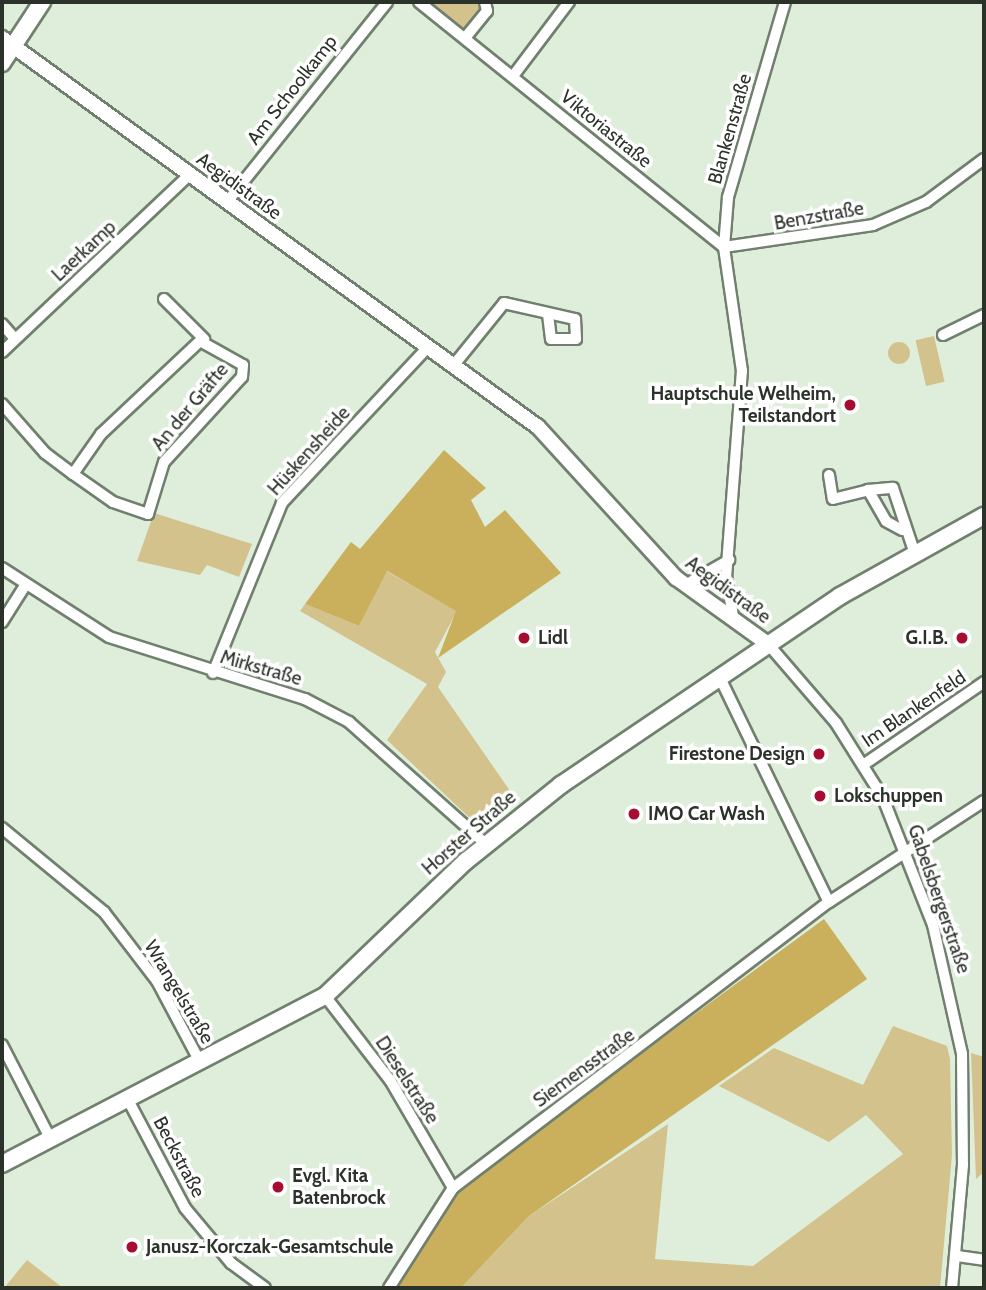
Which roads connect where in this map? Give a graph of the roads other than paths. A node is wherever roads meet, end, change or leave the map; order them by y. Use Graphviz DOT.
graph roads {
  1 [pos="42,2"];
  2 [pos="419,2"];
  3 [pos="485,2"];
  4 [pos="569,2"];
  5 [pos="785,2"];
  6 [pos="381,4"];
  7 [pos="465,38"];
  8 [pos="7,42"];
  9 [pos="2,63"];
  10 [pos="513,76"];
  11 [pos="984,159"];
  12 [pos="190,175"];
  13 [pos="227,202"];
  14 [pos="724,247"];
  15 [pos="164,299"];
  16 [pos="984,315"];
  17 [pos="548,316"];
  18 [pos="2,324"];
  19 [pos="943,335"];
  20 [pos="15,339"];
  21 [pos="204,339"];
  22 [pos="427,348"];
  23 [pos="2,352"];
  24 [pos="453,366"];
  25 [pos="2,404"];
  26 [pos="73,474"];
  27 [pos="829,475"];
  28 [pos="868,490"];
  29 [pos="984,516"];
  30 [pos="902,530"];
  31 [pos="914,551"];
  32 [pos="729,561"];
  33 [pos="2,568"];
  34 [pos="26,584"];
  35 [pos="685,586"];
  36 [pos="733,616"];
  37 [pos="2,622"];
  38 [pos="768,643"];
  39 [pos="213,673"];
  40 [pos="720,678"];
  41 [pos="984,682"];
  42 [pos="863,765"];
  43 [pos="984,802"];
  44 [pos="2,828"];
  45 [pos="485,843"];
  46 [pos="908,852"];
  47 [pos="828,901"];
  48 [pos="325,996"];
  49 [pos="2,1045"];
  50 [pos="200,1062"];
  51 [pos="127,1098"];
  52 [pos="50,1138"];
  53 [pos="2,1164"];
  54 [pos="453,1188"];
  55 [pos="957,1256"];
  56 [pos="984,1260"];
  57 [pos="265,1288"];
  58 [pos="389,1288"];
  59 [pos="952,1288"];
  1 -- 8 [label="main road"];
  2 -- 7 [label="street, Viktoriastraße"];
  3 -- 7 [label="street"];
  4 -- 10 [label="street"];
  5 -- 14 [label="street, Blankenstraße"];
  6 -- 13 [label="street, Am Schoolkamp"];
  7 -- 10 [label="street, Viktoriastraße"];
  8 -- 9 [label="main road"];
  8 -- 12 [label="street, Aegidistraße"];
  10 -- 14 [label="street, Viktoriastraße"];
  11 -- 14 [label="street, Benzstraße"];
  12 -- 13 [label="street, Aegidistraße"];
  12 -- 20 [label="street, Laerkamp"];
  13 -- 22 [label="street, Aegidistraße"];
  14 -- 32 [label="street, Blankenstraße"];
  15 -- 21 [label="street, An der Gräfte"];
  16 -- 19 [label="street"];
  17 -- 24 [label="street"];
  18 -- 20 [label="street"];
  20 -- 23 [label="street, Laerkamp"];
  21 -- 26 [label="street, An der Gräfte"];
  21 -- 26 [label="street, An der Gräfte"];
  22 -- 24 [label="street, Aegidistraße"];
  22 -- 39 [label="street, Hüskensheide"];
  24 -- 35 [label="street, Aegidistraße"];
  25 -- 26 [label="street, An der Gräfte"];
  27 -- 28 [label="street"];
  28 -- 30 [label="street"];
  28 -- 30 [label="street"];
  29 -- 31 [label="main road, Horster Straße"];
  30 -- 31 [label="street"];
  31 -- 38 [label="main road, Horster Straße"];
  32 -- 35 [label="street"];
  32 -- 36 [label="street, Blankenstraße"];
  33 -- 34 [label="street, Mirkstraße"];
  34 -- 37 [label="street"];
  34 -- 39 [label="street, Mirkstraße"];
  35 -- 36 [label="street, Aegidistraße"];
  36 -- 38 [label="street, Aegidistraße"];
  38 -- 40 [label="main road, Horster Straße"];
  38 -- 42 [label="street, Gabelsbergerstraße"];
  39 -- 45 [label="street, Mirkstraße"];
  40 -- 45 [label="main road, Horster Straße"];
  40 -- 47 [label="street"];
  41 -- 42 [label="street, Im Blankenfeld"];
  42 -- 46 [label="street, Gabelsbergerstraße"];
  43 -- 46 [label="street, Siemensstraße"];
  44 -- 50 [label="street, Wrangelstraße"];
  45 -- 48 [label="main road, Horster Straße"];
  46 -- 47 [label="street, Siemensstraße"];
  46 -- 55 [label="street, Gabelsbergerstraße"];
  47 -- 54 [label="street, Siemensstraße"];
  48 -- 50 [label="main road, Horster Straße"];
  48 -- 54 [label="street, Dieselstraße"];
  49 -- 52 [label="street"];
  50 -- 51 [label="main road, Horster Straße"];
  51 -- 52 [label="main road, Horster Straße"];
  51 -- 57 [label="street, Beckstraße"];
  52 -- 53 [label="main road, Horster Straße"];
  54 -- 58 [label="street, Siemensstraße"];
  55 -- 56 [label="street"];
  55 -- 59 [label="street, Gabelsbergerstraße"];
}
